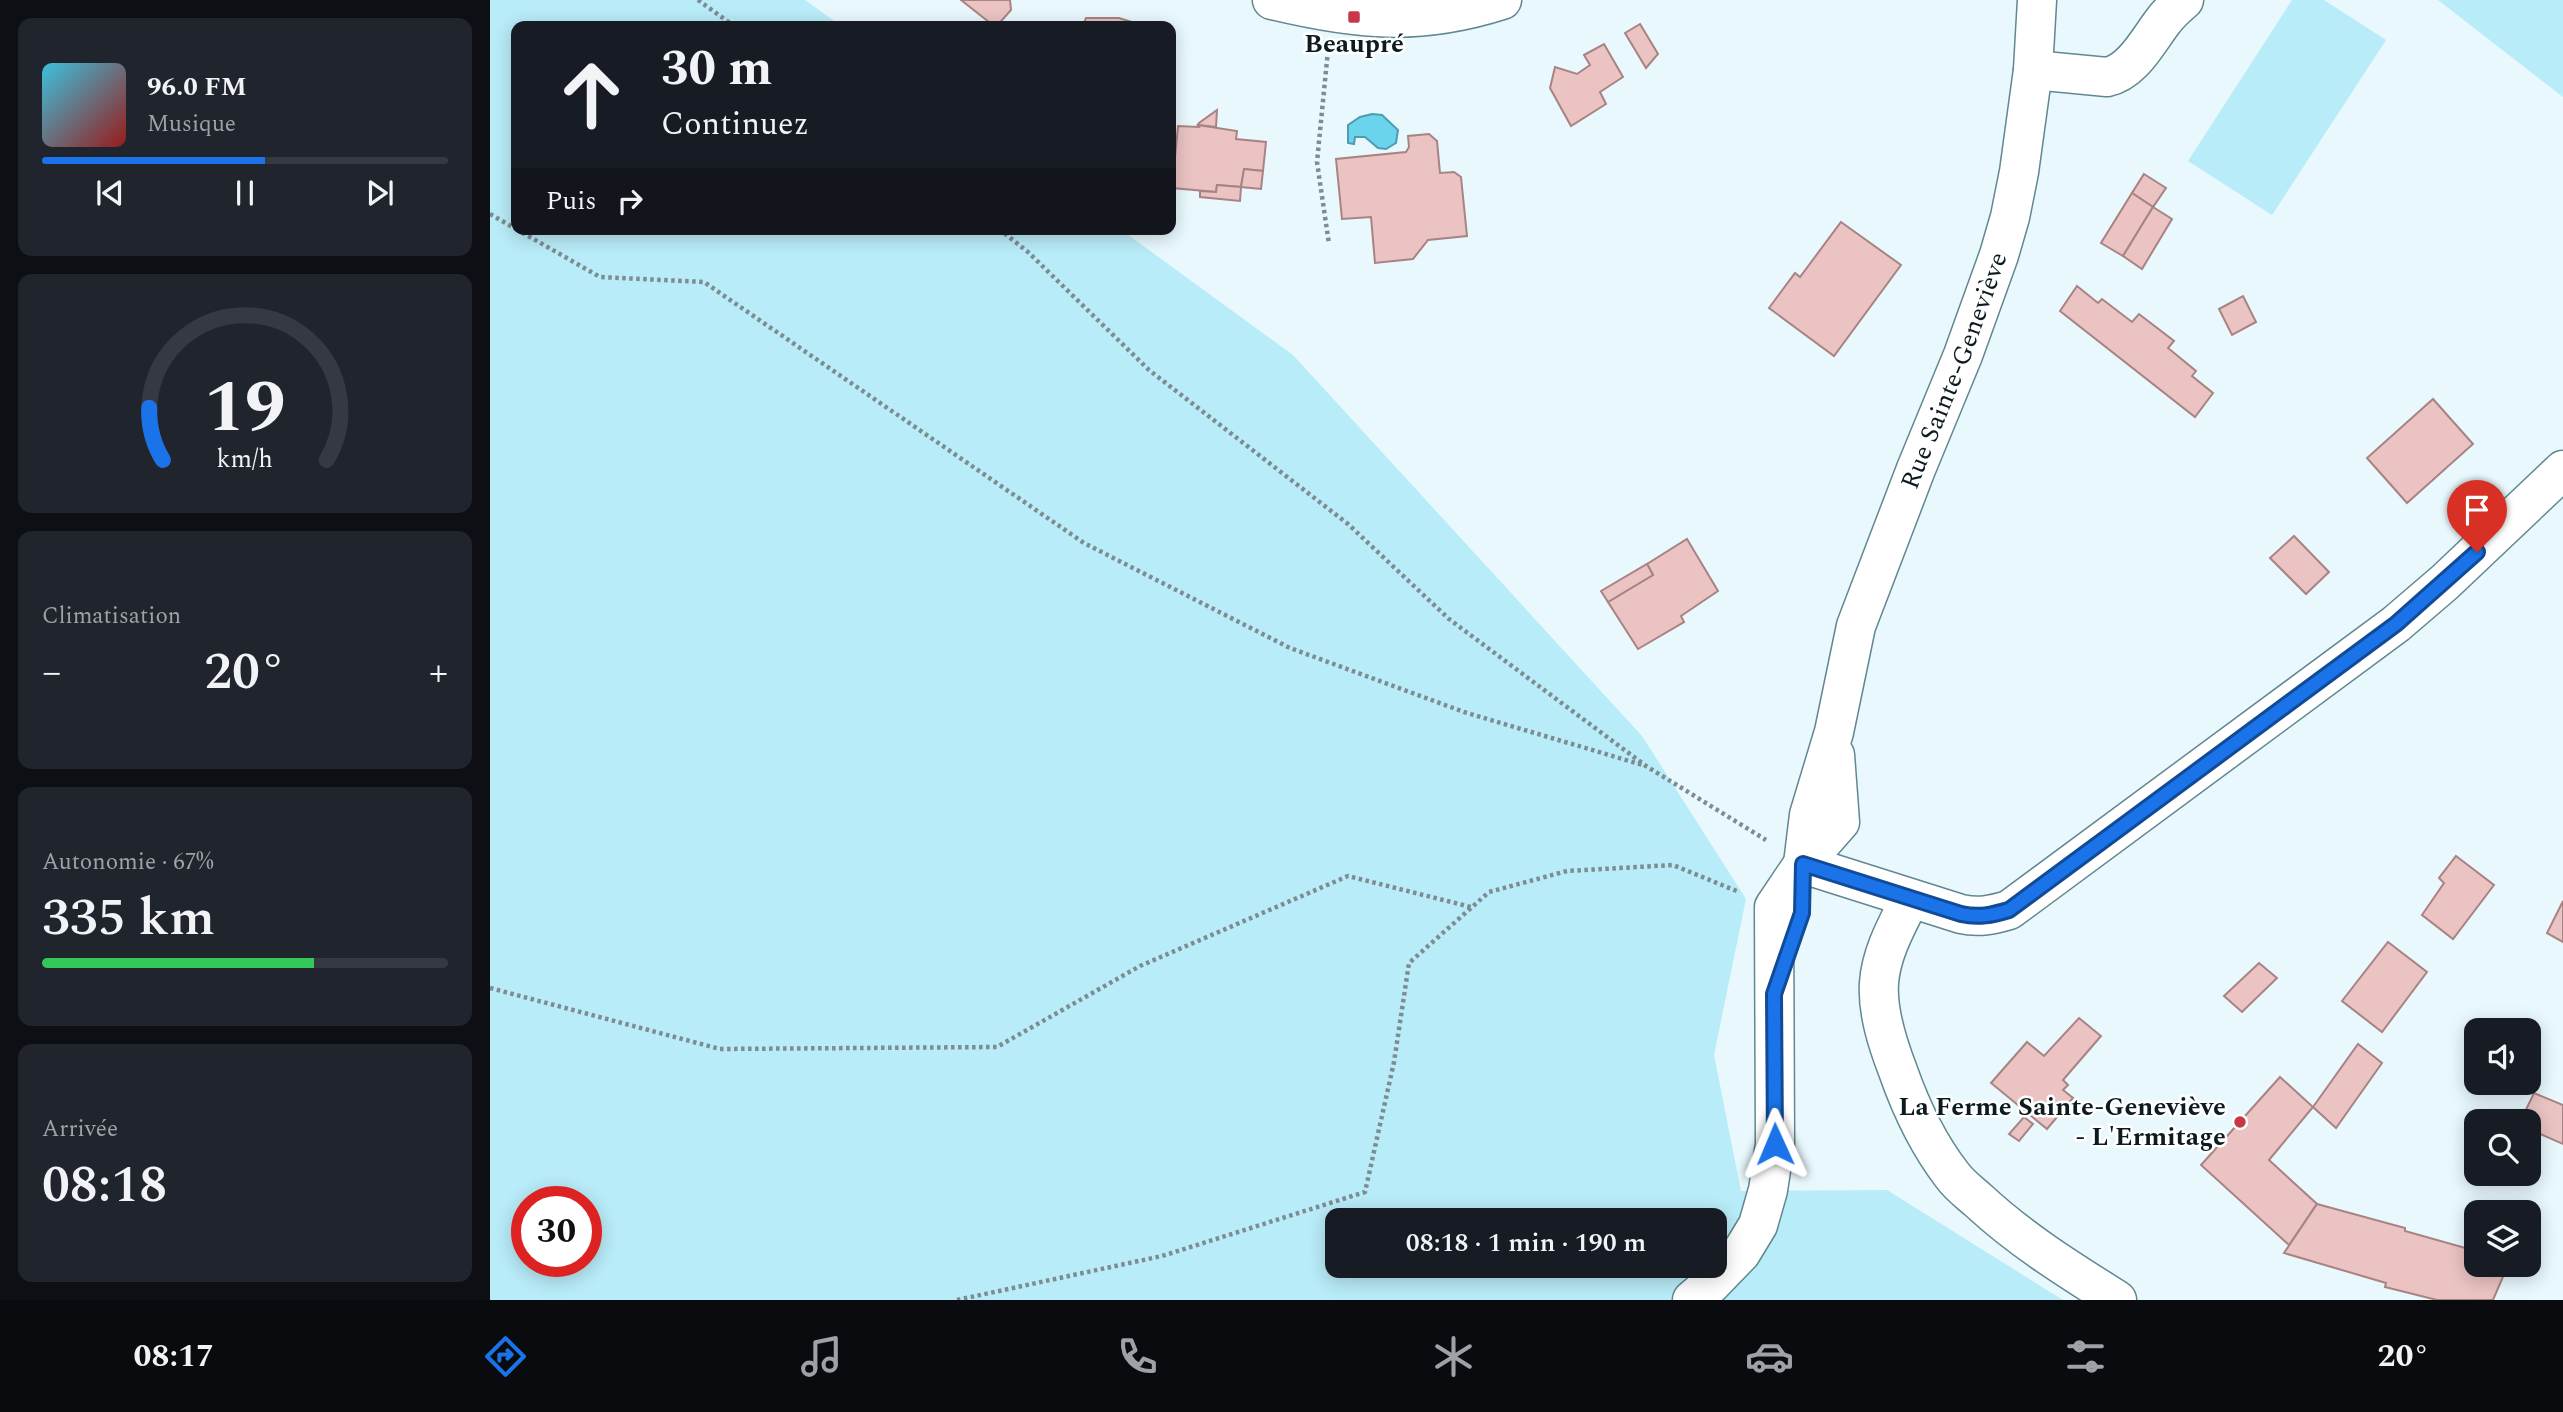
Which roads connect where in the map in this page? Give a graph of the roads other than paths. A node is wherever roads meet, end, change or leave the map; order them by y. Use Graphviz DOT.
graph roads {
  1 [pos="1272,0"];
  2 [pos="1502,0"];
  3 [pos="2037,0"];
  4 [pos="2184,0"];
  5 [pos="2033,70"];
  6 [pos="2563,470"];
  7 [pos="1803,864"];
  8 [pos="1910,899"];
  9 [pos="1774,994"];
  10 [pos="1692,1300"];
  11 [pos="2117,1300"];
  1 -- 2 [label="street"];
  3 -- 5 [label="street, Rue Sainte-Geneviève"];
  4 -- 5 [label="street"];
  5 -- 7 [label="street, Rue Sainte-Geneviève"];
  6 -- 8 [label="street"];
  7 -- 8 [label="street"];
  7 -- 9 [label="street, Rue Sainte-Geneviève"];
  7 -- 9 [label="street"];
  8 -- 11 [label="street"];
  9 -- 10 [label="street"];
}
